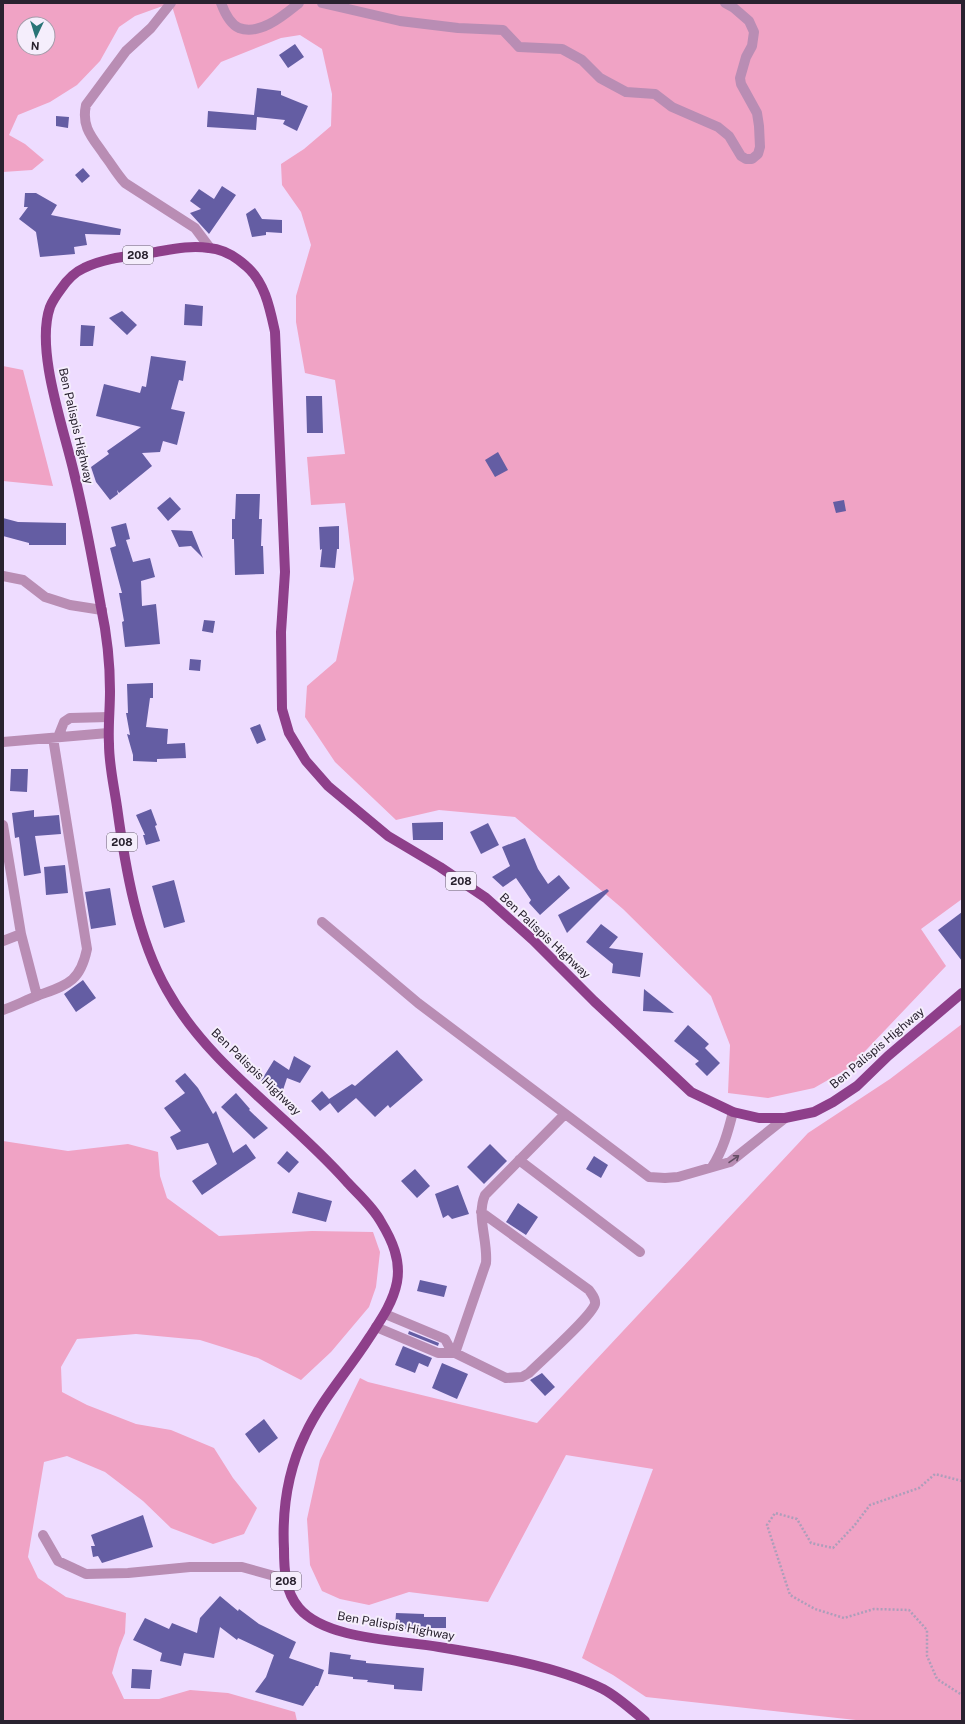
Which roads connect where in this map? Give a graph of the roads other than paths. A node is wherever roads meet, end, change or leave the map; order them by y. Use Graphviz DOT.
graph roads {
  1 [pos="171,3"];
  2 [pos="221,3"];
  3 [pos="299,3"];
  4 [pos="322,3"];
  5 [pos="725,3"];
  6 [pos="210,248"];
  7 [pos="3,576"];
  8 [pos="102,610"];
  9 [pos="109,717"];
  10 [pos="108,733"];
  11 [pos="56,737"];
  12 [pos="3,742"];
  13 [pos="3,826"];
  14 [pos="322,922"];
  15 [pos="21,934"];
  16 [pos="3,941"];
  17 [pos="962,992"];
  18 [pos="37,996"];
  19 [pos="3,1010"];
  20 [pos="732,1112"];
  21 [pos="565,1114"];
  22 [pos="785,1118"];
  23 [pos="520,1160"];
  24 [pos="712,1167"];
  25 [pos="481,1212"];
  26 [pos="640,1252"];
  27 [pos="385,1314"];
  28 [pos="376,1327"];
  29 [pos="454,1352"];
  30 [pos="43,1535"];
  31 [pos="285,1579"];
  32 [pos="645,1721"];
  1 -- 6 [label="street"];
  2 -- 3 [label="street"];
  4 -- 5 [label="street"];
  6 -- 8 [label="main road, Ben Palispis Highway / 208"];
  6 -- 20 [label="main road, Ben Palispis Highway / 208"];
  7 -- 8 [label="street"];
  8 -- 9 [label="main road, Ben Palispis Highway / 208"];
  9 -- 10 [label="main road, Ben Palispis Highway / 208"];
  9 -- 11 [label="street"];
  10 -- 11 [label="street"];
  10 -- 27 [label="main road, Ben Palispis Highway / 208"];
  11 -- 12 [label="street"];
  11 -- 18 [label="street"];
  13 -- 15 [label="street"];
  14 -- 21 [label="street"];
  15 -- 16 [label="street"];
  15 -- 18 [label="street"];
  17 -- 22 [label="main road, Ben Palispis Highway / 208"];
  18 -- 19 [label="street"];
  20 -- 22 [label="main road, Ben Palispis Highway / 208"];
  20 -- 24 [label="street"];
  21 -- 23 [label="street"];
  21 -- 24 [label="street"];
  24 -- 22 [label="street, one-way"];
  23 -- 25 [label="street"];
  23 -- 26 [label="street"];
  25 -- 29 [label="street"];
  25 -- 29 [label="street"];
  27 -- 28 [label="main road, Ben Palispis Highway / 208"];
  27 -- 29 [label="street"];
  28 -- 29 [label="street"];
  28 -- 31 [label="main road, Ben Palispis Highway / 208"];
  30 -- 31 [label="street"];
  31 -- 32 [label="main road, Ben Palispis Highway / 208"];
}
